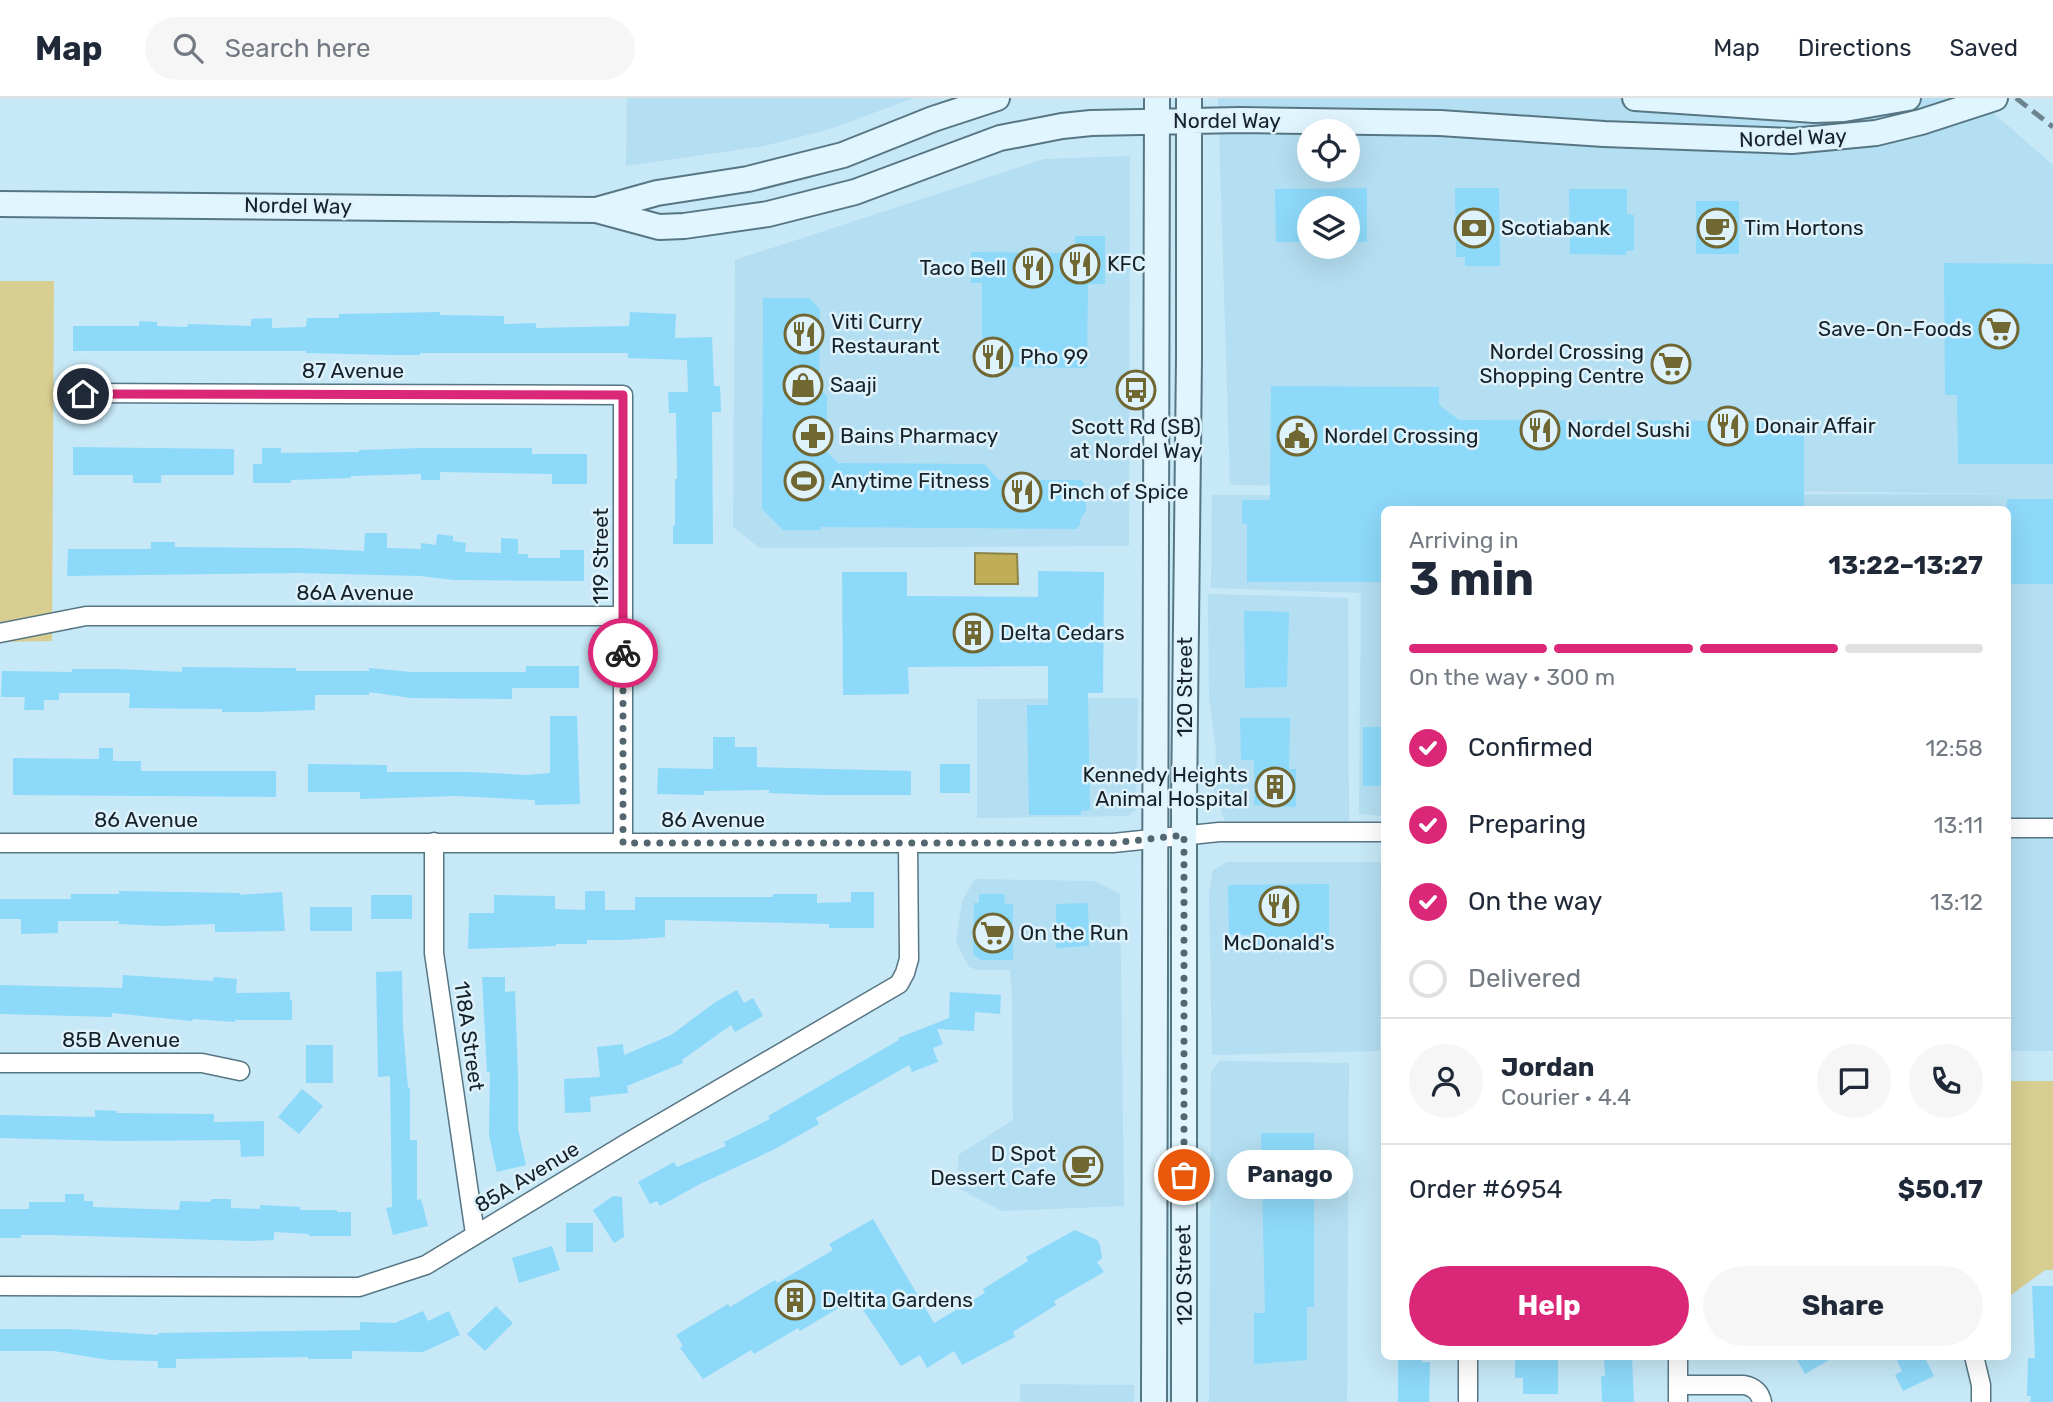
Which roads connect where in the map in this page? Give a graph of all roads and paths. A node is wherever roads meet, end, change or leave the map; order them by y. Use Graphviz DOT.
graph roads {
  1 [pos="997,98"];
  2 [pos="1635,98"];
  3 [pos="1908,98"];
  4 [pos="1995,98"];
  5 [pos="1157,109"];
  6 [pos="1189,109"];
  7 [pos="0,204"];
  8 [pos="596,210"];
  9 [pos="83,394"];
  10 [pos="623,395"];
  11 [pos="1155,446"];
  12 [pos="1187,538"];
  13 [pos="623,615"];
  14 [pos="0,633"];
  15 [pos="2011,828"];
  16 [pos="2053,828"];
  17 [pos="1381,832"];
  18 [pos="1184,835"];
  19 [pos="1155,839"];
  20 [pos="434,842"];
  21 [pos="0,843"];
  22 [pos="623,843"];
  23 [pos="908,843"];
  24 [pos="0,1063"];
  25 [pos="240,1071"];
  26 [pos="475,1234"];
  27 [pos="0,1286"];
  28 [pos="1155,1354"];
  29 [pos="1468,1360"];
  30 [pos="1678,1360"];
  31 [pos="1975,1360"];
  32 [pos="1678,1394"];
  33 [pos="1154,1402"];
  34 [pos="1173,1402"];
  35 [pos="1184,1402"];
  36 [pos="1468,1402"];
  37 [pos="1762,1402"];
  38 [pos="1981,1402"];
  1 -- 8 [label="main road, Nordel Way"];
  2 -- 3 [label="main road, Nordel Way"];
  4 -- 6 [label="main road, Nordel Way"];
  5 -- 6 [label="main road, Nordel Way"];
  5 -- 8 [label="main road, Nordel Way"];
  5 -- 11 [label="main road, 120 Street"];
  6 -- 12 [label="main road, 120 Street"];
  7 -- 8 [label="main road, Nordel Way"];
  9 -- 10 [label="street, 87 Avenue"];
  10 -- 13 [label="street, 119 Street"];
  11 -- 12 [label="main road"];
  11 -- 19 [label="main road, 120 Street"];
  12 -- 18 [label="main road, 120 Street"];
  13 -- 14 [label="street, 86A Avenue"];
  13 -- 22 [label="street, 119 Street"];
  15 -- 16 [label="street"];
  17 -- 18 [label="street, 86 Avenue"];
  18 -- 19 [label="street, 86 Avenue"];
  18 -- 35 [label="main road, 120 Street"];
  19 -- 23 [label="street, 86 Avenue"];
  19 -- 28 [label="main road, 120 Street"];
  20 -- 21 [label="street, 86 Avenue"];
  20 -- 22 [label="street, 86 Avenue"];
  20 -- 26 [label="street, 118A Street"];
  22 -- 23 [label="street, 86 Avenue"];
  23 -- 26 [label="street, 85A Avenue"];
  24 -- 25 [label="street, 85B Avenue"];
  26 -- 27 [label="street, 85A Avenue"];
  28 -- 33 [label="main road, 120 Street"];
  28 -- 34 [label="main road"];
  29 -- 36 [label="street"];
  30 -- 32 [label="street"];
  31 -- 38 [label="street"];
  32 -- 37 [label="street"];
}
